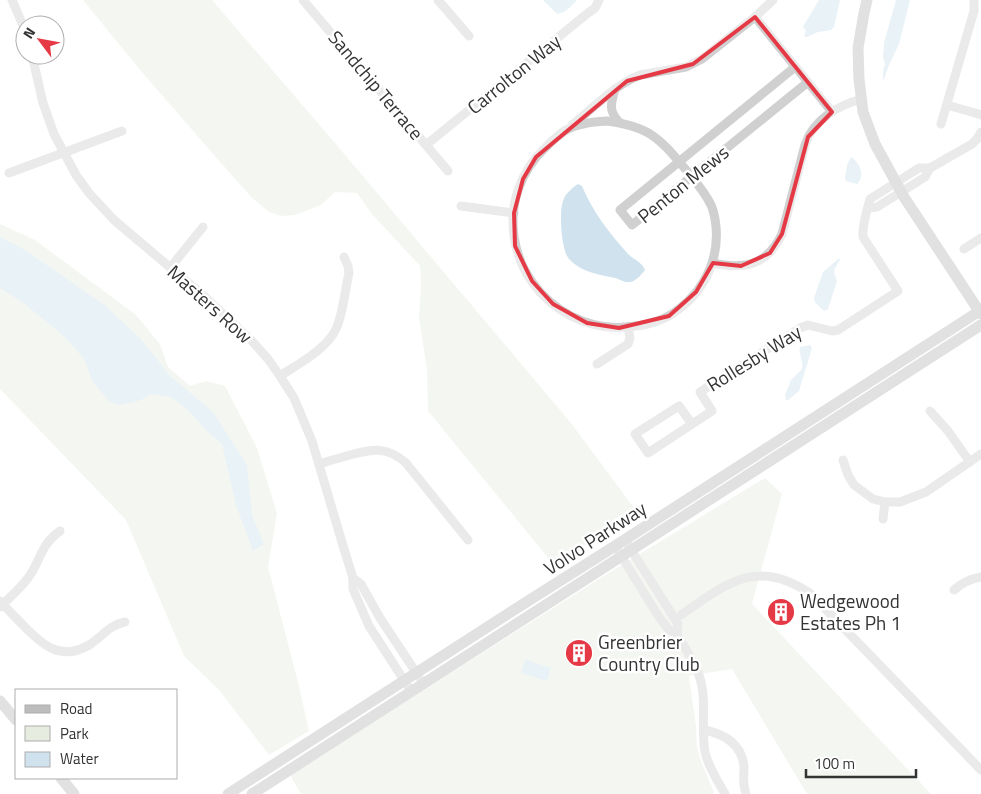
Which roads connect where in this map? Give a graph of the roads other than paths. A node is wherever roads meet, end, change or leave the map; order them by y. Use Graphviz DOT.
graph roads {
  1 [pos="12,0"];
  2 [pos="438,0"];
  3 [pos="599,0"];
  4 [pos="773,0"];
  5 [pos="867,0"];
  6 [pos="974,0"];
  7 [pos="306,1"];
  8 [pos="18,15"];
  9 [pos="755,17"];
  10 [pos="469,36"];
  11 [pos="34,65"];
  12 [pos="795,67"];
  13 [pos="808,82"];
  14 [pos="616,89"];
  15 [pos="862,99"];
  16 [pos="948,105"];
  17 [pos="832,112"];
  18 [pos="981,116"];
  19 [pos="619,122"];
  20 [pos="941,124"];
  21 [pos="566,130"];
  22 [pos="122,132"];
  23 [pos="981,132"];
  24 [pos="426,145"];
  25 [pos="64,153"];
  26 [pos="679,162"];
  27 [pos="448,171"];
  28 [pos="9,173"];
  29 [pos="691,176"];
  30 [pos="898,187"];
  31 [pos="461,206"];
  32 [pos="514,214"];
  33 [pos="203,228"];
  34 [pos="981,238"];
  35 [pos="964,249"];
  36 [pos="344,257"];
  37 [pos="713,263"];
  38 [pos="170,268"];
  39 [pos="980,312"];
  40 [pos="981,326"];
  41 [pos="628,327"];
  42 [pos="598,364"];
  43 [pos="280,376"];
  44 [pos="930,410"];
  45 [pos="692,424"];
  46 [pos="981,454"];
  47 [pos="843,460"];
  48 [pos="970,462"];
  49 [pos="319,464"];
  50 [pos="886,502"];
  51 [pos="883,519"];
  52 [pos="60,531"];
  53 [pos="468,540"];
  54 [pos="620,543"];
  55 [pos="627,554"];
  56 [pos="981,577"];
  57 [pos="353,578"];
  58 [pos="954,590"];
  59 [pos="1,604"];
  60 [pos="681,615"];
  61 [pos="125,622"];
  62 [pos="416,673"];
  63 [pos="404,681"];
  64 [pos="423,683"];
  65 [pos="411,692"];
  66 [pos="1,703"];
  67 [pos="15,719"];
  68 [pos="704,730"];
  69 [pos="981,770"];
  70 [pos="62,779"];
  71 [pos="74,794"];
  72 [pos="228,794"];
  73 [pos="252,794"];
  74 [pos="725,794"];
  75 [pos="746,794"];
  1 -- 8 [label="street"];
  2 -- 10 [label="street"];
  3 -- 24 [label="street, Carrolton Way"];
  4 -- 9 [label="street"];
  5 -- 15 [label="main road"];
  6 -- 16 [label="street"];
  7 -- 24 [label="street, Sandchip Terrace"];
  9 -- 12 [label="street"];
  9 -- 14 [label="street"];
  11 -- 25 [label="street, Masters Row"];
  12 -- 13 [label="street"];
  12 -- 26 [label="street, Penton Mews"];
  13 -- 17 [label="street"];
  13 -- 29 [label="street, Penton Mews"];
  14 -- 19 [label="street"];
  14 -- 21 [label="street"];
  15 -- 17 [label="street"];
  15 -- 30 [label="main road"];
  16 -- 18 [label="street"];
  16 -- 20 [label="street"];
  17 -- 37 [label="street"];
  19 -- 21 [label="street"];
  19 -- 26 [label="street"];
  21 -- 32 [label="street"];
  22 -- 25 [label="street"];
  23 -- 30 [label="street, Rollesby Way"];
  24 -- 27 [label="street, Sandchip Terrace"];
  25 -- 28 [label="street"];
  25 -- 38 [label="street, Masters Row"];
  26 -- 29 [label="street"];
  26 -- 29 [label="street, Penton Mews"];
  29 -- 37 [label="street"];
  30 -- 39 [label="main road"];
  30 -- 45 [label="street, Rollesby Way"];
  31 -- 32 [label="street"];
  32 -- 41 [label="street"];
  33 -- 38 [label="street"];
  34 -- 35 [label="street"];
  36 -- 43 [label="street"];
  37 -- 41 [label="street"];
  38 -- 43 [label="street, Masters Row"];
  39 -- 54 [label="main road, Volvo Parkway"];
  40 -- 55 [label="main road, Volvo Parkway"];
  41 -- 42 [label="street"];
  43 -- 49 [label="street, Masters Row"];
  44 -- 48 [label="street"];
  45 -- 45 [label="street, Rollesby Way"];
  46 -- 48 [label="street"];
  47 -- 50 [label="street"];
  48 -- 50 [label="street"];
  49 -- 53 [label="street"];
  49 -- 57 [label="street, Masters Row"];
  50 -- 51 [label="street"];
  52 -- 59 [label="street"];
  54 -- 55 [label="street"];
  54 -- 62 [label="main road, Volvo Parkway"];
  55 -- 64 [label="main road, Volvo Parkway"];
  55 -- 68 [label="street"];
  56 -- 58 [label="street"];
  57 -- 62 [label="street, Masters Row"];
  57 -- 63 [label="street, Masters Row"];
  59 -- 61 [label="street"];
  60 -- 69 [label="street"];
  62 -- 63 [label="main road, Volvo Parkway"];
  62 -- 64 [label="street, Masters Row"];
  63 -- 65 [label="street, Masters Row"];
  63 -- 72 [label="main road, Volvo Parkway"];
  64 -- 65 [label="main road, Volvo Parkway"];
  65 -- 73 [label="main road, Volvo Parkway"];
  66 -- 67 [label="main road"];
  68 -- 74 [label="street"];
  68 -- 75 [label="street"];
  70 -- 71 [label="main road"];
}
